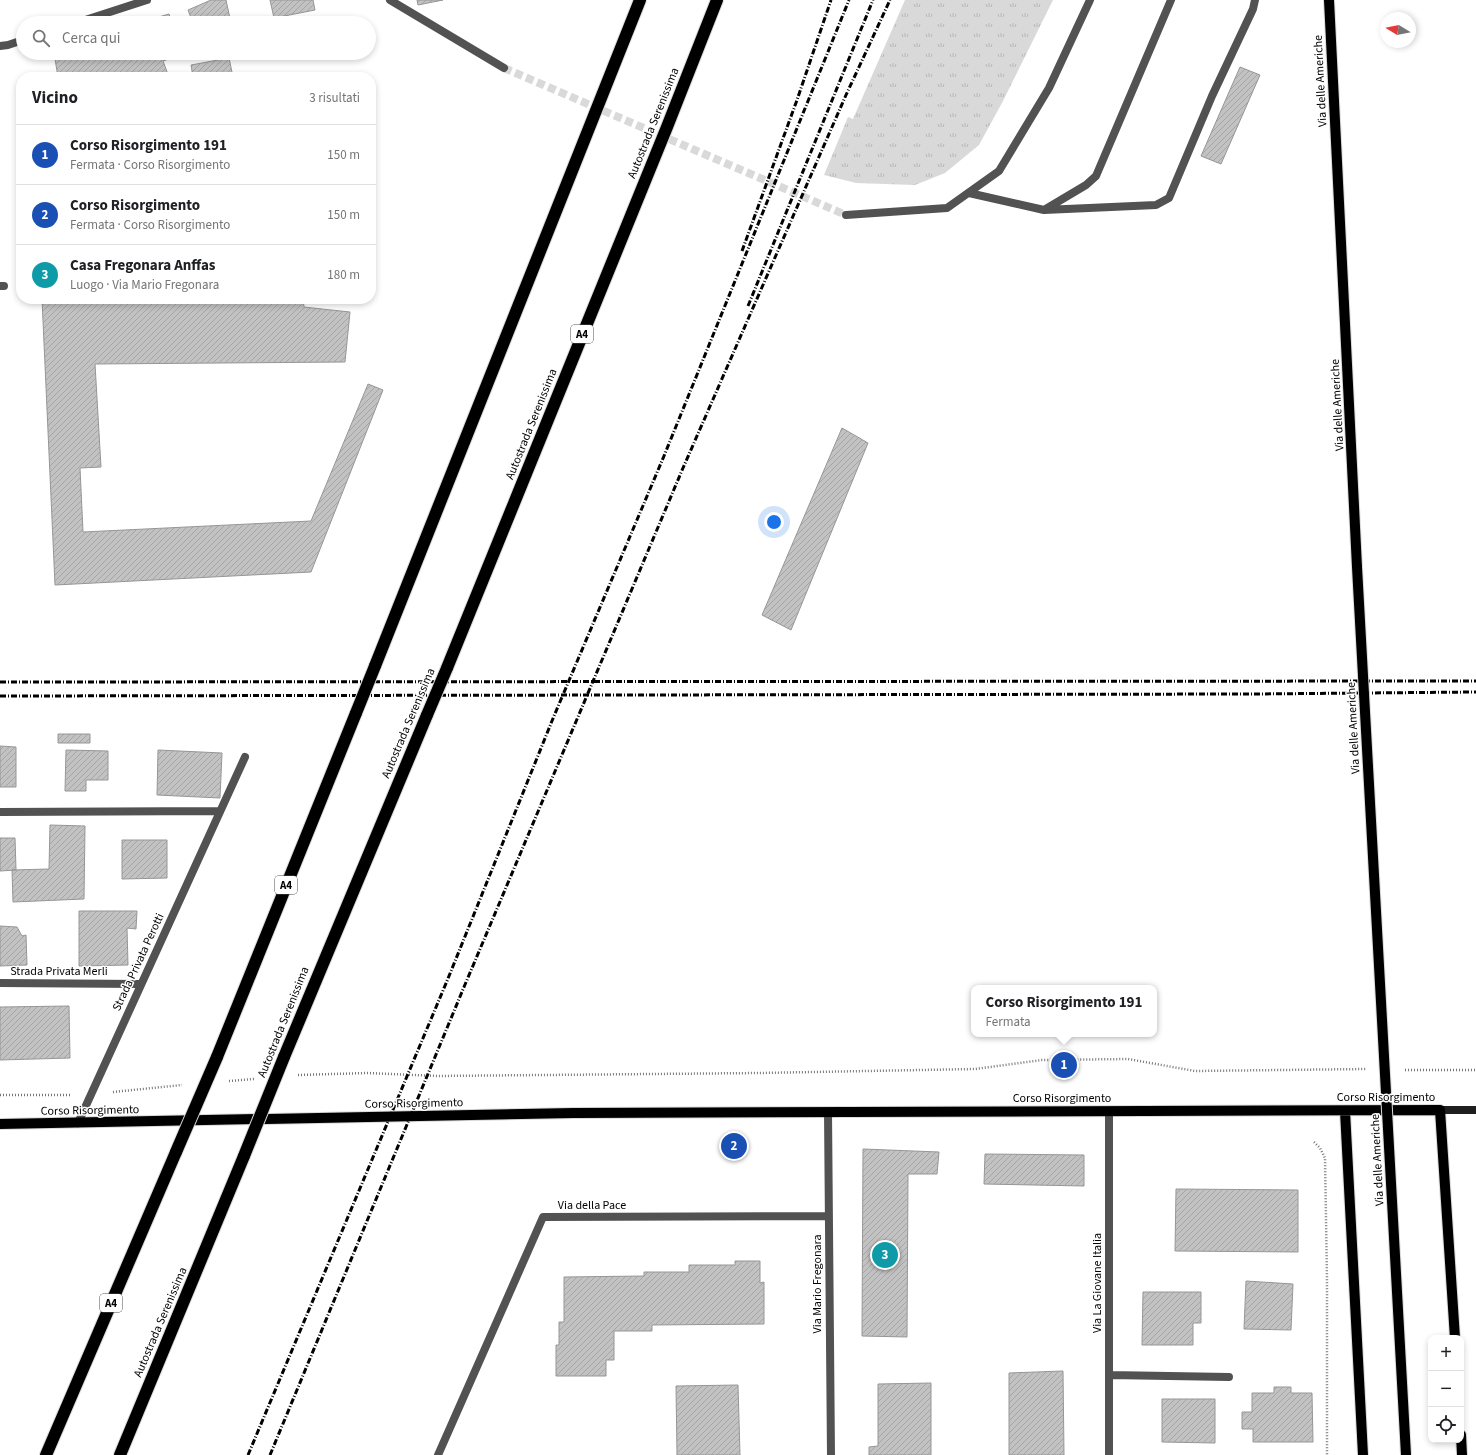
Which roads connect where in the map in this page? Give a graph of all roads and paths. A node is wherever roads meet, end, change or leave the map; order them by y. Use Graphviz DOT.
graph roads {
  1 [pos="148,0"];
  2 [pos="390,0"];
  3 [pos="636,0"];
  4 [pos="640,0"];
  5 [pos="717,0"];
  6 [pos="1090,0"];
  7 [pos="1171,0"];
  8 [pos="1255,0"];
  9 [pos="1329,0"];
  10 [pos="98,16"];
  11 [pos="631,23"];
  12 [pos="16,42"];
  13 [pos="0,46"];
  14 [pos="504,68"];
  15 [pos="969,193"];
  16 [pos="1044,210"];
  17 [pos="846,215"];
  18 [pos="245,757"];
  19 [pos="220,811"];
  20 [pos="0,812"];
  21 [pos="0,983"];
  22 [pos="141,984"];
  23 [pos="1372,1069"];
  24 [pos="1404,1070"];
  25 [pos="1476,1070"];
  26 [pos="297,1075"];
  27 [pos="258,1078"];
  28 [pos="228,1081"];
  29 [pos="189,1085"];
  30 [pos="91,1094"];
  31 [pos="0,1095"];
  32 [pos="1345,1110"];
  33 [pos="1440,1110"];
  34 [pos="1476,1110"];
  35 [pos="1108,1111"];
  36 [pos="828,1112"];
  37 [pos="78,1123"];
  38 [pos="0,1124"];
  39 [pos="1314,1142"];
  40 [pos="829,1216"];
  41 [pos="1455,1335"];
  42 [pos="1109,1375"];
  43 [pos="1229,1377"];
  44 [pos="1461,1443"];
  45 [pos="46,1455"];
  46 [pos="120,1455"];
  47 [pos="438,1455"];
  48 [pos="831,1455"];
  49 [pos="1109,1455"];
  50 [pos="1327,1455"];
  51 [pos="1363,1455"];
  52 [pos="1406,1455"];
  53 [pos="1462,1455"];
  1 -- 10 [label="street"];
  2 -- 14 [label="street"];
  3 -- 11 [label="highway"];
  4 -- 11 [label="highway, A4"];
  5 -- 46 [label="highway, Autostrada Serenissima / A4, bridge"];
  6 -- 15 [label="street"];
  7 -- 16 [label="street"];
  8 -- 16 [label="street"];
  9 -- 52 [label="main road, Via delle Americhe, bridge"];
  11 -- 45 [label="highway, A4, bridge"];
  12 -- 13 [label="street"];
  15 -- 16 [label="street"];
  15 -- 17 [label="street"];
  18 -- 19 [label="street, Strada Privata Perotti"];
  19 -- 20 [label="street"];
  19 -- 22 [label="street, Strada Privata Perotti"];
  21 -- 22 [label="street, Strada Privata Merli"];
  22 -- 30 [label="street, Strada Privata Perotti"];
  23 -- 26 [label="path"];
  24 -- 25 [label="path"];
  27 -- 28 [label="path"];
  29 -- 30 [label="path, Corso Risorgimento"];
  30 -- 31 [label="path, Corso Risorgimento"];
  30 -- 37 [label="street, Strada Privata Perotti"];
  32 -- 33 [label="main road, Corso Risorgimento"];
  32 -- 35 [label="main road, Corso Risorgimento"];
  32 -- 51 [label="main road"];
  33 -- 34 [label="main road, Corso Risorgimento"];
  33 -- 41 [label="main road"];
  35 -- 36 [label="main road, Corso Risorgimento"];
  35 -- 42 [label="street, Via La Giovane Italia"];
  36 -- 37 [label="main road, Corso Risorgimento"];
  36 -- 40 [label="street, Via Mario Fregonara"];
  37 -- 38 [label="main road, Corso Risorgimento"];
  39 -- 50 [label="path"];
  40 -- 47 [label="street, Via della Pace"];
  40 -- 48 [label="street, Via Mario Fregonara"];
  42 -- 43 [label="street"];
  42 -- 49 [label="street, Via La Giovane Italia"];
  44 -- 53 [label="main road"];
}
